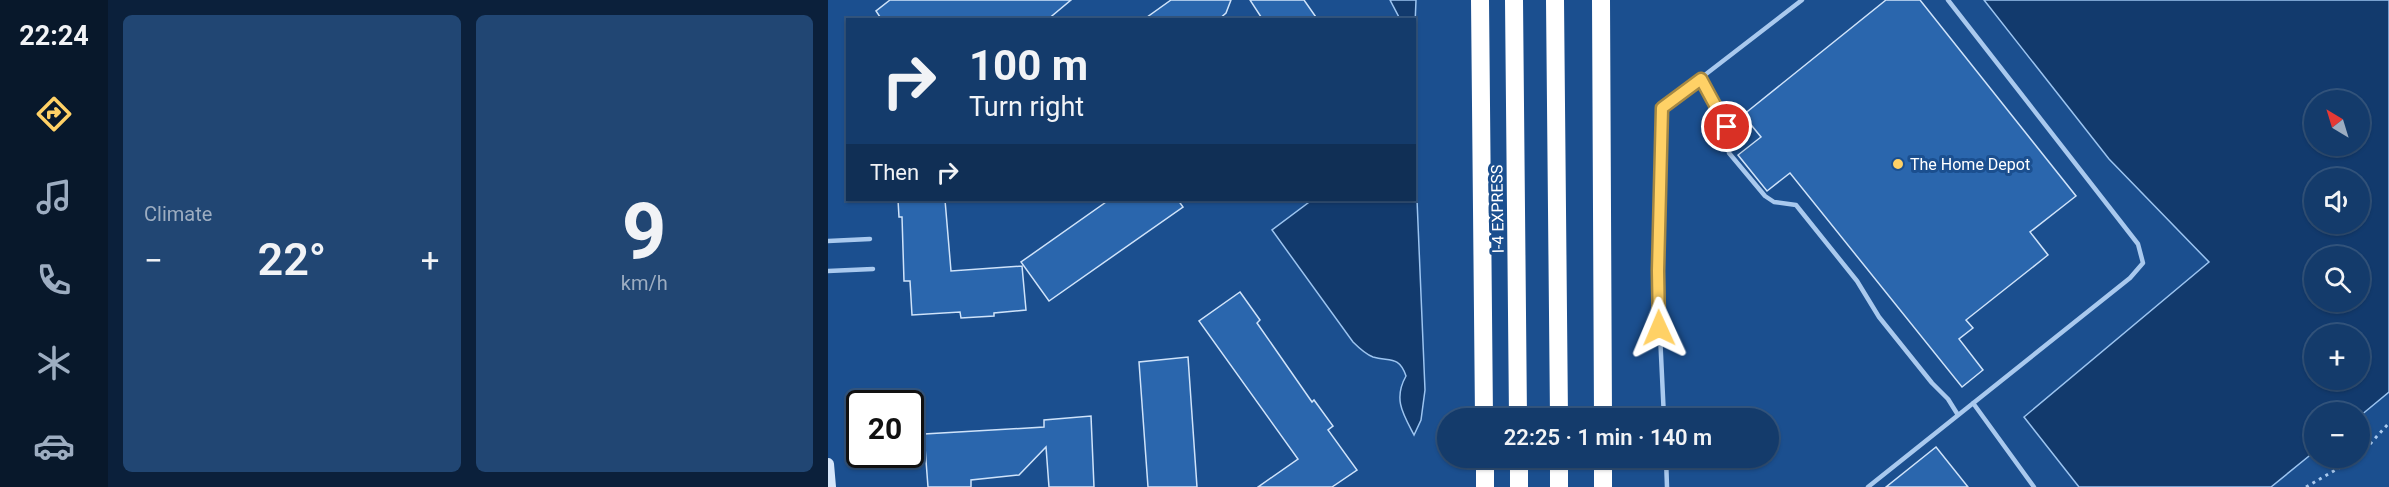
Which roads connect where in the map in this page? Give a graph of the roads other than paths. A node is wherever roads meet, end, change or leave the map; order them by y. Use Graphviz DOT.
graph roads {
  1 [pos="1480,0"];
  2 [pos="1514,0"];
  3 [pos="1555,0"];
  4 [pos="1601,0"];
  5 [pos="1802,0"];
  6 [pos="1948,0"];
  7 [pos="1701,79"];
  8 [pos="870,239"];
  9 [pos="828,241"];
  10 [pos="873,269"];
  11 [pos="828,271"];
  12 [pos="1973,403"];
  13 [pos="1484,408"];
  14 [pos="1518,408"];
  15 [pos="1559,408"];
  16 [pos="1603,408"];
  17 [pos="1664,408"];
  18 [pos="1958,415"];
  19 [pos="828,464"];
  20 [pos="1485,468"];
  21 [pos="1519,468"];
  22 [pos="1559,468"];
  23 [pos="1603,468"];
  24 [pos="1666,468"];
  25 [pos="830,487"];
  26 [pos="1485,487"];
  27 [pos="1519,487"];
  28 [pos="1559,487"];
  29 [pos="1603,487"];
  30 [pos="1667,487"];
  31 [pos="1868,487"];
  32 [pos="2034,487"];
  1 -- 13 [label="highway"];
  2 -- 14 [label="highway, I-4 EXPRESS"];
  3 -- 15 [label="highway"];
  4 -- 16 [label="highway"];
  5 -- 7 [label="lane"];
  6 -- 12 [label="lane"];
  7 -- 17 [label="lane"];
  7 -- 18 [label="lane"];
  8 -- 9 [label="lane"];
  10 -- 11 [label="lane"];
  12 -- 18 [label="lane"];
  12 -- 32 [label="lane"];
  18 -- 31 [label="lane"];
  19 -- 25 [label="street"];
  20 -- 26 [label="highway"];
  21 -- 27 [label="highway"];
  22 -- 28 [label="highway"];
  23 -- 29 [label="highway"];
  24 -- 30 [label="lane"];
}
